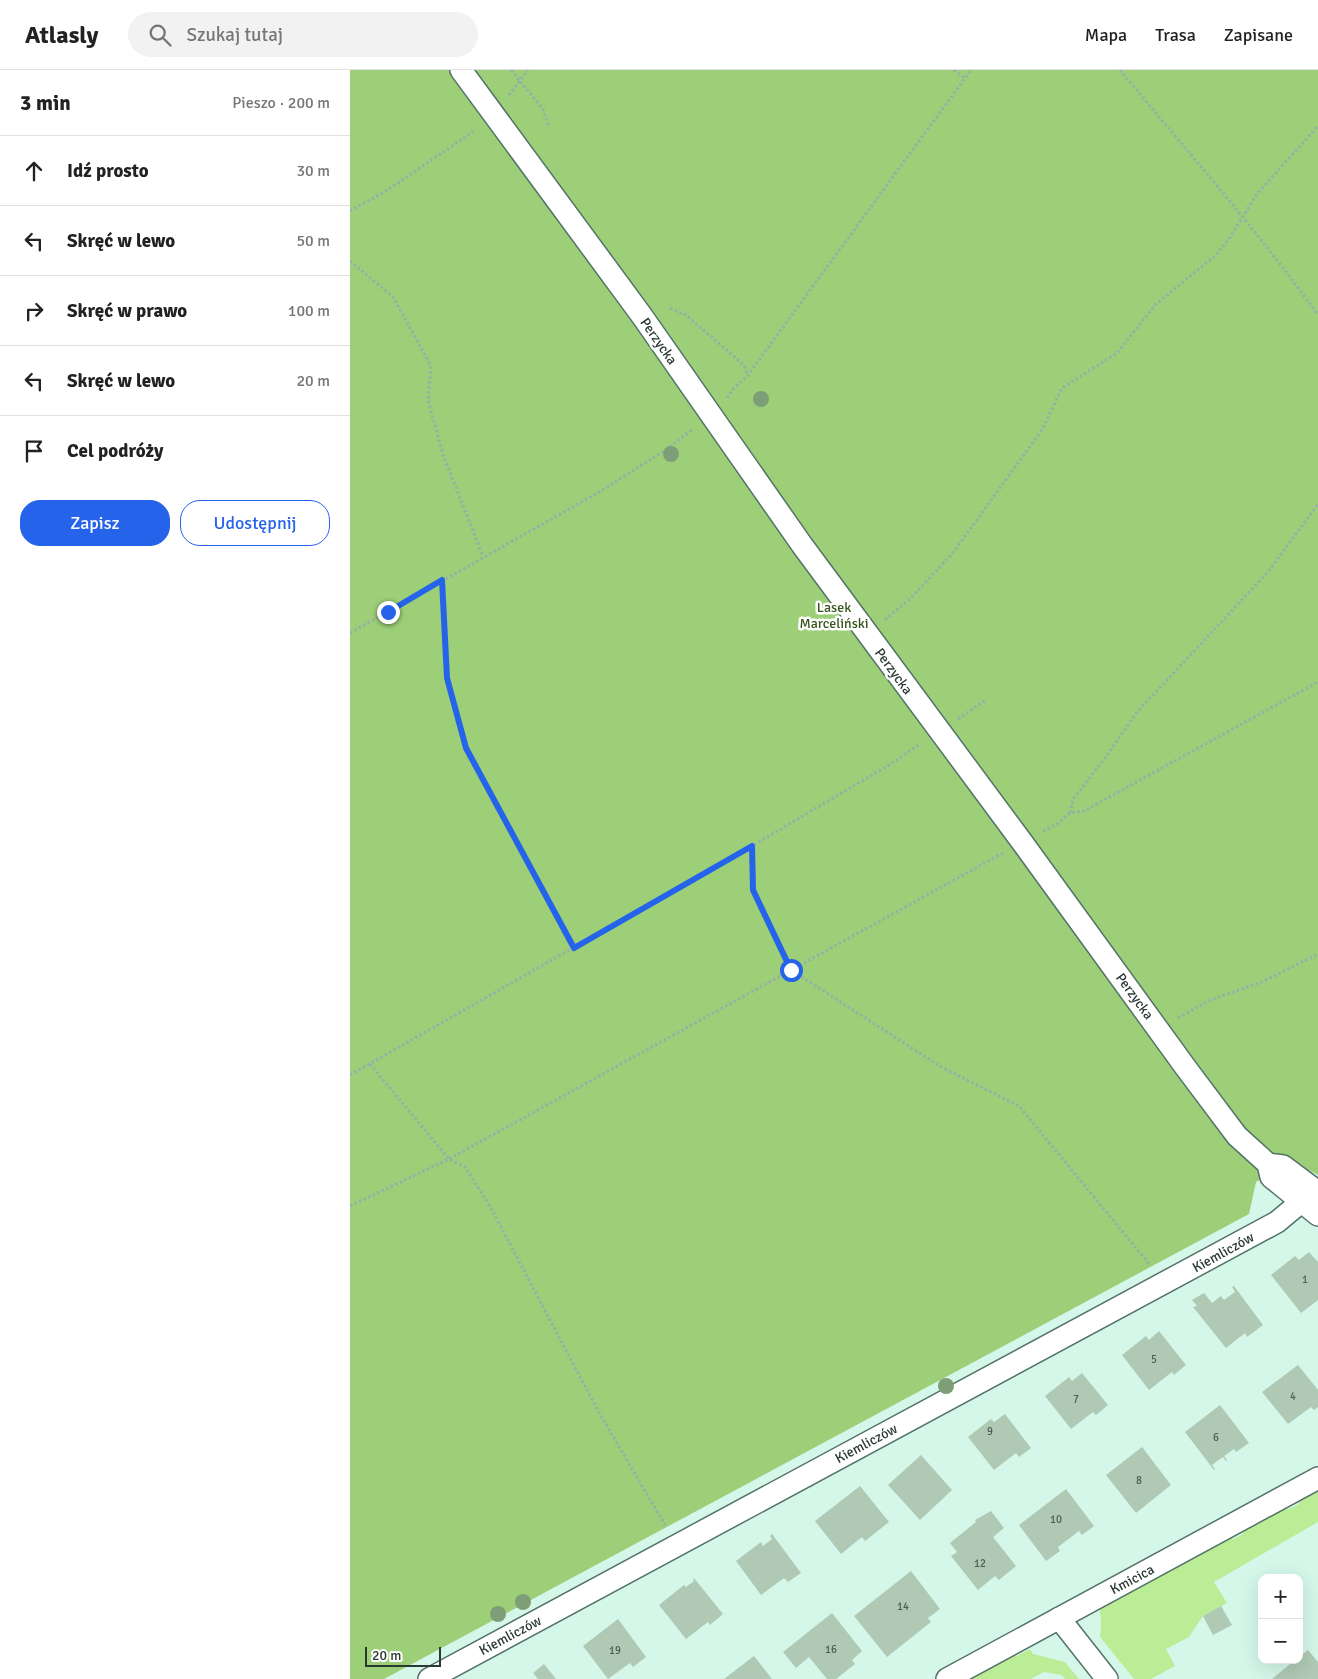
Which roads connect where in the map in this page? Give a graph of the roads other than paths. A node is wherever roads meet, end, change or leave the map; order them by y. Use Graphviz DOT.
graph roads {
  1 [pos="461,70"];
  2 [pos="1309,1197"];
  3 [pos="1318,1215"];
  4 [pos="1318,1478"];
  5 [pos="1059,1618"];
  6 [pos="428,1679"];
  7 [pos="947,1679"];
  8 [pos="1107,1679"];
  1 -- 2 [label="street, Perzycka"];
  2 -- 3 [label="street, Perzycka"];
  2 -- 6 [label="street, Kiemliczów"];
  4 -- 5 [label="street, Kmicica"];
  5 -- 7 [label="street, Kmicica"];
  5 -- 8 [label="street"];
}
